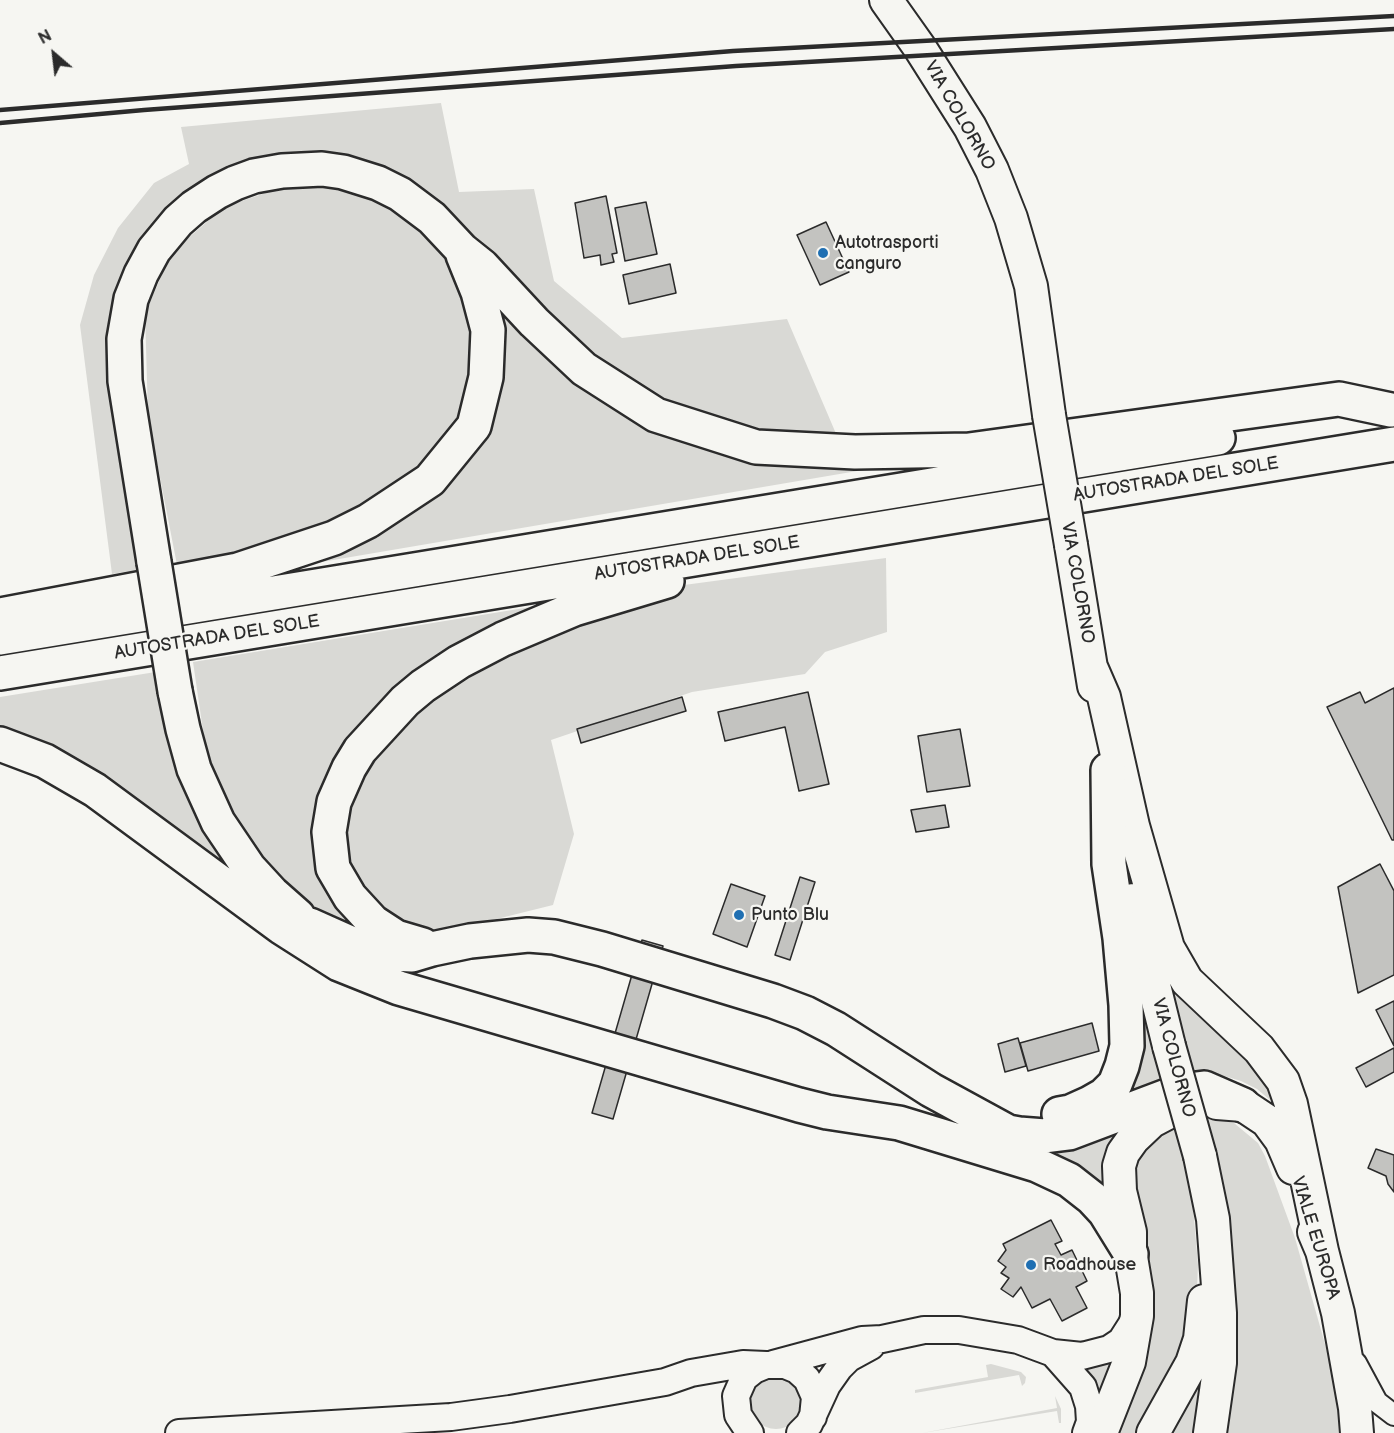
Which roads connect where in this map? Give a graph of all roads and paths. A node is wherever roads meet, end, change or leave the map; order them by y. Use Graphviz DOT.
graph roads {
  1 [pos="886,0"];
  2 [pos="462,250"];
  3 [pos="1392,409"];
  4 [pos="1394,444"];
  5 [pos="716,556"];
  6 [pos="0,615"];
  7 [pos="0,638"];
  8 [pos="1091,667"];
  9 [pos="0,673"];
  10 [pos="0,744"];
  11 [pos="1108,770"];
  12 [pos="310,925"];
  13 [pos="440,947"];
  14 [pos="371,976"];
  15 [pos="931,1090"];
  16 [pos="1183,1100"];
  17 [pos="1243,1105"];
  18 [pos="1202,1164"];
  19 [pos="1322,1251"];
  20 [pos="1131,1254"];
  21 [pos="1338,1313"];
  22 [pos="1137,1316"];
  23 [pos="884,1338"];
  24 [pos="1053,1353"];
  25 [pos="769,1364"];
  26 [pos="665,1382"];
  27 [pos="736,1409"];
  28 [pos="1394,1415"];
  29 [pos="807,1425"];
  30 [pos="179,1433"];
  31 [pos="750,1433"];
  32 [pos="1086,1433"];
  33 [pos="1101,1433"];
  34 [pos="1154,1433"];
  35 [pos="1209,1433"];
  36 [pos="1357,1433"];
  1 -- 8 [label="main road, VIA COLORNO, bridge"];
  2 -- 3 [label="highway"];
  2 -- 6 [label="highway"];
  2 -- 12 [label="highway, bridge"];
  3 -- 7 [label="highway, AUTOSTRADA DEL SOLE"];
  4 -- 5 [label="highway, AUTOSTRADA DEL SOLE"];
  5 -- 9 [label="highway, AUTOSTRADA DEL SOLE"];
  5 -- 13 [label="highway"];
  8 -- 11 [label="main road, VIA COLORNO"];
  8 -- 19 [label="main road"];
  10 -- 14 [label="highway"];
  11 -- 15 [label="highway"];
  11 -- 18 [label="main road, VIA COLORNO, bridge"];
  12 -- 13 [label="highway"];
  12 -- 14 [label="highway"];
  13 -- 15 [label="highway"];
  14 -- 20 [label="highway"];
  15 -- 16 [label="highway"];
  16 -- 17 [label="highway"];
  16 -- 20 [label="main road"];
  17 -- 19 [label="main road, VIALE EUROPA"];
  18 -- 34 [label="main road"];
  18 -- 35 [label="main road"];
  19 -- 21 [label="main road, VIALE EUROPA"];
  20 -- 22 [label="main road"];
  21 -- 28 [label="street"];
  21 -- 36 [label="main road, VIALE EUROPA"];
  22 -- 24 [label="street"];
  22 -- 33 [label="main road"];
  23 -- 24 [label="street"];
  23 -- 25 [label="street"];
  23 -- 29 [label="street"];
  24 -- 32 [label="street"];
  25 -- 26 [label="street"];
  25 -- 27 [label="street"];
  25 -- 29 [label="street"];
  26 -- 27 [label="street"];
  26 -- 30 [label="street"];
  27 -- 31 [label="street"];
}
